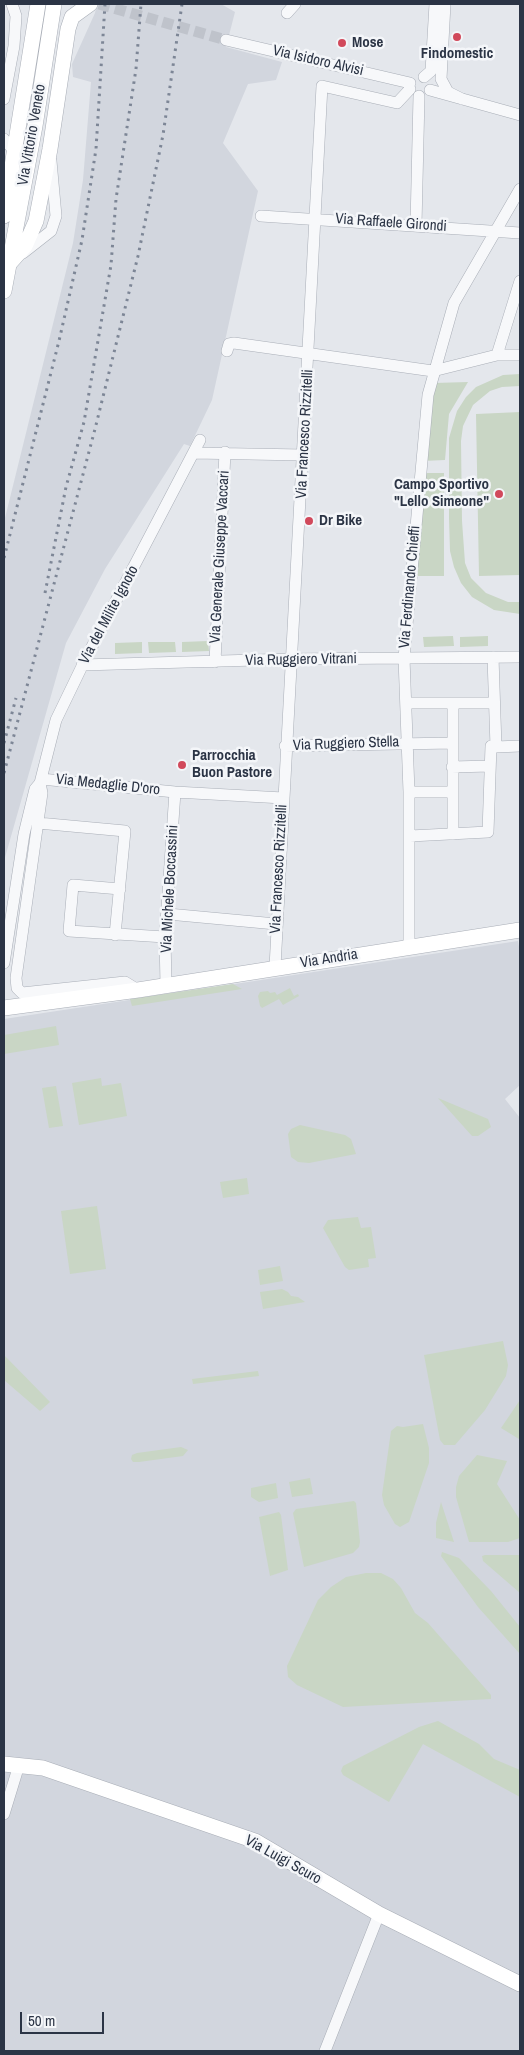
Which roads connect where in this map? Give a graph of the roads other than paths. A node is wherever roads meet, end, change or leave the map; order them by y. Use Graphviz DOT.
graph roads {
  1 [pos="12,4"];
  2 [pos="38,4"];
  3 [pos="54,4"];
  4 [pos="90,4"];
  5 [pos="295,4"];
  6 [pos="435,4"];
  7 [pos="445,4"];
  8 [pos="287,13"];
  9 [pos="226,40"];
  10 [pos="424,76"];
  11 [pos="413,89"];
  12 [pos="430,90"];
  13 [pos="4,99"];
  14 [pos="462,99"];
  15 [pos="520,115"];
  16 [pos="4,139"];
  17 [pos="15,152"];
  18 [pos="520,189"];
  19 [pos="4,216"];
  20 [pos="261,216"];
  21 [pos="316,218"];
  22 [pos="416,225"];
  23 [pos="498,230"];
  24 [pos="520,233"];
  25 [pos="8,266"];
  26 [pos="520,281"];
  27 [pos="4,291"];
  28 [pos="227,351"];
  29 [pos="310,353"];
  30 [pos="497,355"];
  31 [pos="520,355"];
  32 [pos="433,371"];
  33 [pos="200,440"];
  34 [pos="225,452"];
  35 [pos="194,453"];
  36 [pos="303,455"];
  37 [pos="493,657"];
  38 [pos="520,657"];
  39 [pos="404,658"];
  40 [pos="291,659"];
  41 [pos="215,662"];
  42 [pos="82,665"];
  43 [pos="406,703"];
  44 [pos="453,703"];
  45 [pos="494,703"];
  46 [pos="407,743"];
  47 [pos="453,743"];
  48 [pos="285,746"];
  49 [pos="496,746"];
  50 [pos="520,746"];
  51 [pos="490,766"];
  52 [pos="452,767"];
  53 [pos="40,781"];
  54 [pos="175,792"];
  55 [pos="409,792"];
  56 [pos="452,792"];
  57 [pos="283,798"];
  58 [pos="38,823"];
  59 [pos="453,834"];
  60 [pos="410,836"];
  61 [pos="120,889"];
  62 [pos="168,914"];
  63 [pos="276,924"];
  64 [pos="520,930"];
  65 [pos="116,935"];
  66 [pos="165,937"];
  67 [pos="409,947"];
  68 [pos="4,963"];
  69 [pos="275,967"];
  70 [pos="166,986"];
  71 [pos="138,990"];
  72 [pos="22,993"];
  73 [pos="4,1008"];
  74 [pos="11,1764"];
  75 [pos="4,1814"];
  76 [pos="379,1914"];
  77 [pos="520,1984"];
  78 [pos="325,2051"];
  1 -- 13 [label="street"];
  2 -- 17 [label="main road, Via Vittorio Veneto"];
  3 -- 25 [label="main road, Via Vittorio Veneto"];
  4 -- 25 [label="main road"];
  5 -- 8 [label="street"];
  6 -- 10 [label="street"];
  7 -- 14 [label="street"];
  9 -- 11 [label="street, Via Isidoro Alvisi"];
  10 -- 11 [label="street"];
  10 -- 12 [label="street"];
  11 -- 12 [label="street"];
  11 -- 21 [label="street, Via Francesco Rizzitelli"];
  11 -- 22 [label="street"];
  12 -- 14 [label="street"];
  14 -- 15 [label="street"];
  16 -- 17 [label="street"];
  17 -- 19 [label="main road, Via Vittorio Veneto"];
  18 -- 23 [label="street, Via Ferdinando Chieffi"];
  20 -- 21 [label="street, Via Raffaele Girondi"];
  21 -- 22 [label="street, Via Raffaele Girondi"];
  21 -- 29 [label="street, Via Francesco Rizzitelli"];
  22 -- 23 [label="street, Via Raffaele Girondi"];
  23 -- 24 [label="street, Via Raffaele Girondi"];
  23 -- 32 [label="street, Via Ferdinando Chieffi"];
  25 -- 27 [label="main road, Via Vittorio Veneto"];
  26 -- 30 [label="street"];
  28 -- 29 [label="street"];
  29 -- 32 [label="street"];
  29 -- 36 [label="street, Via Francesco Rizzitelli"];
  30 -- 31 [label="street"];
  30 -- 32 [label="street"];
  32 -- 39 [label="street, Via Ferdinando Chieffi"];
  33 -- 35 [label="street, Via del Milite Ignoto"];
  34 -- 35 [label="street"];
  34 -- 36 [label="street"];
  34 -- 41 [label="street, Via Generale Giuseppe Vaccari"];
  35 -- 42 [label="street, Via del Milite Ignoto"];
  36 -- 40 [label="street, Via Francesco Rizzitelli"];
  37 -- 38 [label="street, Via Ruggiero Vitrani"];
  37 -- 39 [label="street, Via Ruggiero Vitrani"];
  37 -- 45 [label="street"];
  39 -- 40 [label="street, Via Ruggiero Vitrani"];
  39 -- 43 [label="street, Via Ferdinando Chieffi"];
  40 -- 41 [label="street, Via Ruggiero Vitrani"];
  40 -- 48 [label="street, Via Francesco Rizzitelli"];
  41 -- 42 [label="street, Via Ruggiero Vitrani"];
  42 -- 53 [label="street, Via del Milite Ignoto"];
  43 -- 44 [label="street"];
  43 -- 46 [label="street, Via Ferdinando Chieffi"];
  44 -- 45 [label="street"];
  44 -- 47 [label="street"];
  45 -- 49 [label="street"];
  46 -- 47 [label="street, Via Ruggiero Stella"];
  46 -- 48 [label="street, Via Ruggiero Stella"];
  46 -- 55 [label="street, Via Ferdinando Chieffi"];
  47 -- 52 [label="street"];
  48 -- 57 [label="street, Via Francesco Rizzitelli"];
  49 -- 50 [label="street"];
  49 -- 51 [label="street"];
  51 -- 52 [label="street"];
  51 -- 59 [label="street"];
  52 -- 56 [label="street"];
  53 -- 54 [label="street, Via Medaglie D'oro"];
  53 -- 58 [label="street, Via del Milite Ignoto"];
  53 -- 68 [label="street, Via del Milite Ignoto"];
  54 -- 57 [label="street, Via Medaglie D'oro"];
  54 -- 62 [label="street, Via Michele Boccassini"];
  55 -- 56 [label="street"];
  55 -- 60 [label="street, Via Ferdinando Chieffi"];
  56 -- 59 [label="street"];
  57 -- 63 [label="street, Via Francesco Rizzitelli"];
  58 -- 61 [label="street"];
  58 -- 72 [label="street, Via del Milite Ignoto"];
  59 -- 60 [label="street"];
  60 -- 67 [label="street, Via Ferdinando Chieffi"];
  61 -- 65 [label="street"];
  61 -- 65 [label="street"];
  62 -- 63 [label="street"];
  62 -- 66 [label="street, Via Michele Boccassini"];
  63 -- 69 [label="street, Via Francesco Rizzitelli"];
  64 -- 67 [label="main road, Via Andria"];
  65 -- 66 [label="street"];
  66 -- 70 [label="street, Via Michele Boccassini"];
  67 -- 69 [label="main road, Via Andria"];
  69 -- 70 [label="main road, Via Andria"];
  70 -- 71 [label="main road, Via Andria"];
  71 -- 72 [label="street, Via Andria"];
  71 -- 73 [label="main road, Via Andria"];
  74 -- 75 [label="street"];
  74 -- 76 [label="main road, Via Luigi Scuro"];
  76 -- 77 [label="main road, Via Luigi Scuro"];
  76 -- 78 [label="street"];
}
